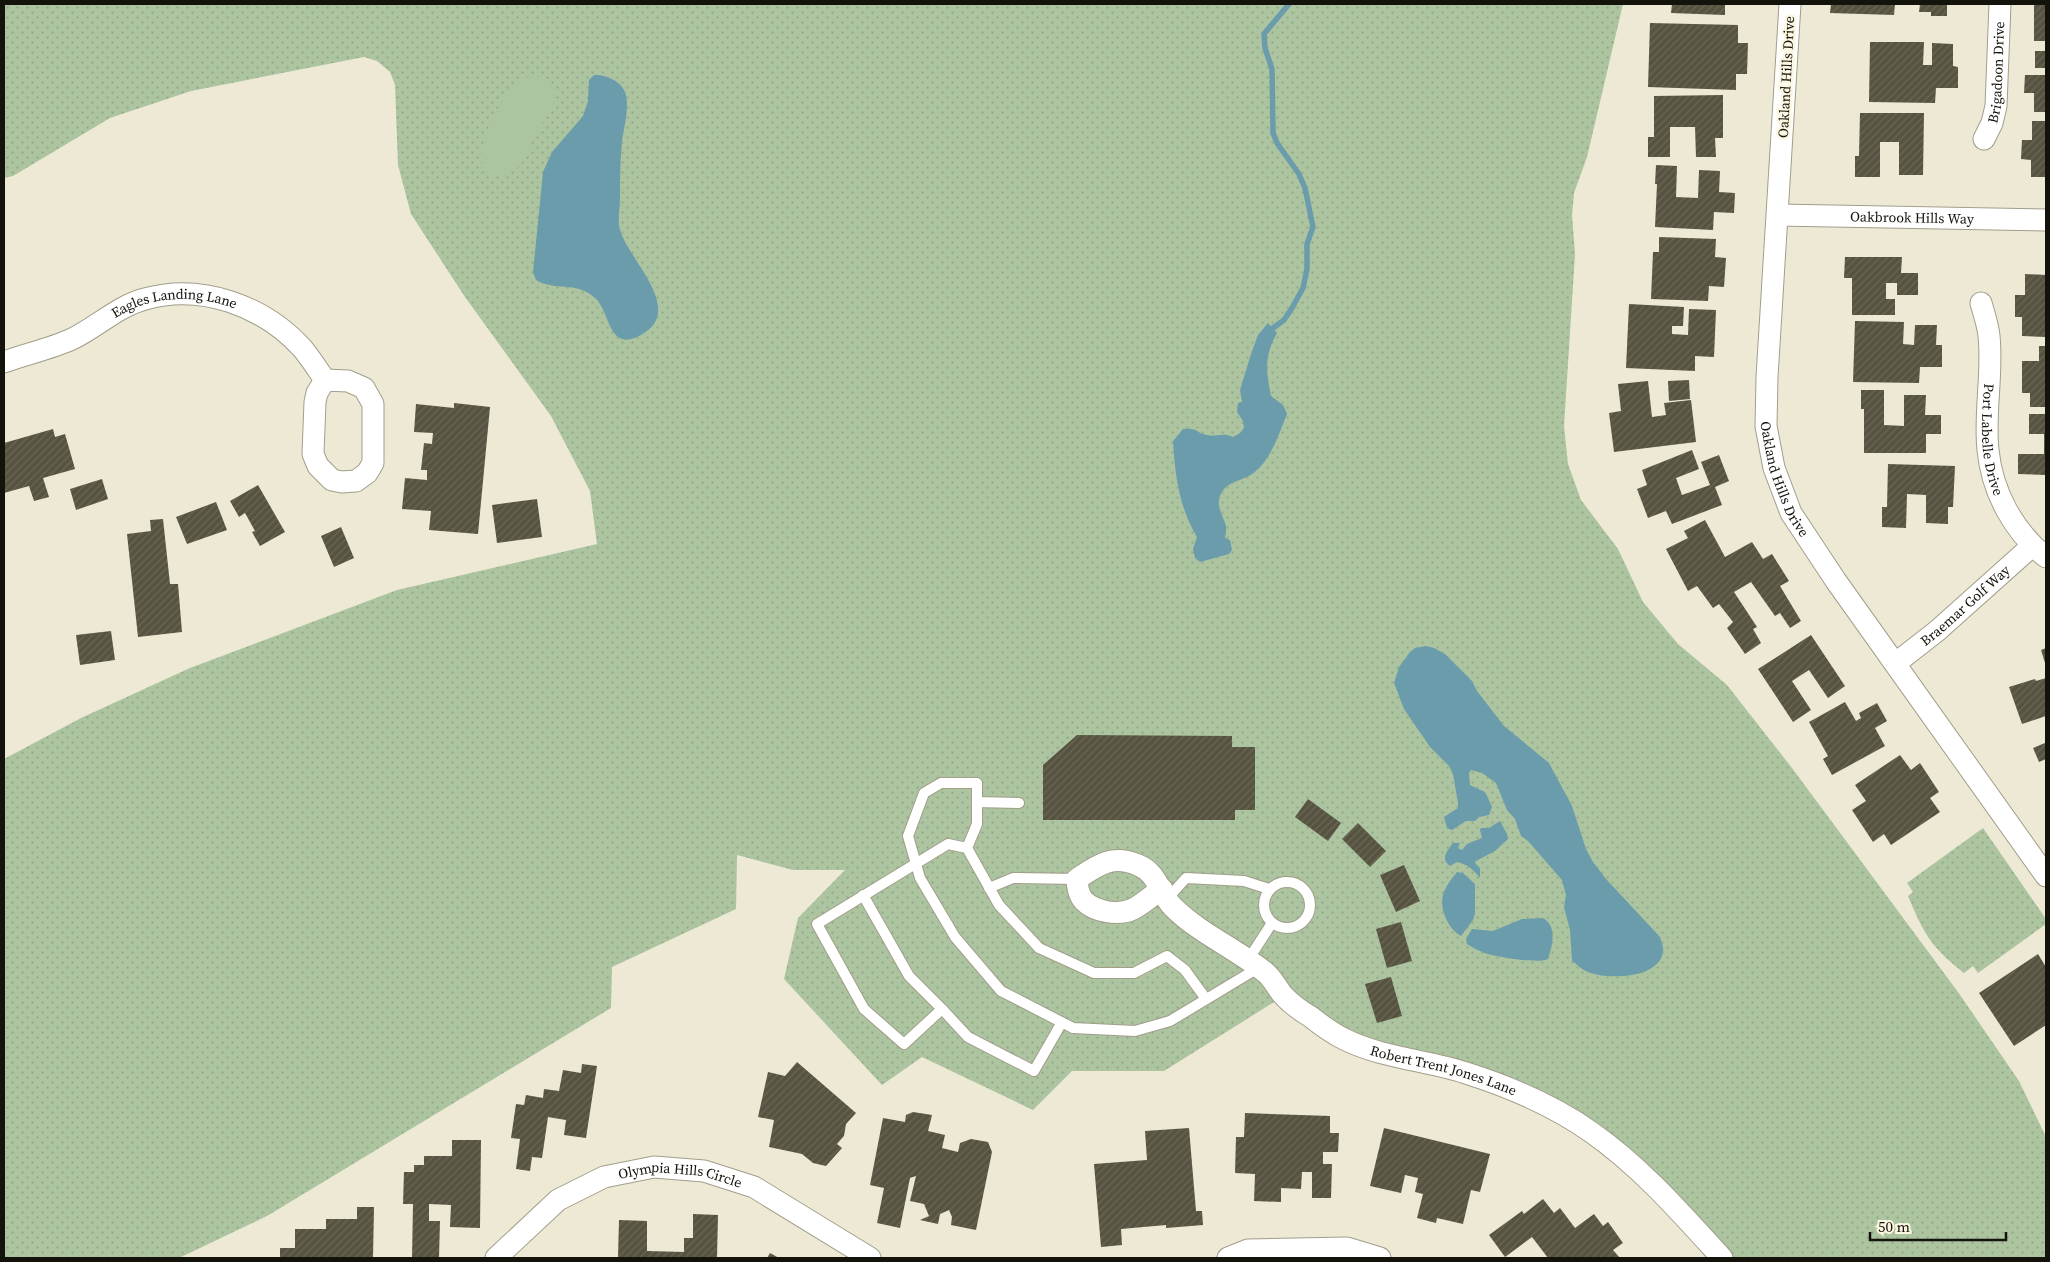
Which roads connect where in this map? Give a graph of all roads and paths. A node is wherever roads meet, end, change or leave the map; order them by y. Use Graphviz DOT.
graph roads {
  1 [pos="1790,4"];
  2 [pos="2000,4"];
  3 [pos="1984,139"];
  4 [pos="1778,215"];
  5 [pos="2046,220"];
  6 [pos="1981,303"];
  7 [pos="4,362"];
  8 [pos="325,380"];
  9 [pos="2039,552"];
  10 [pos="1896,663"];
  11 [pos="977,802"];
  12 [pos="1020,804"];
  13 [pos="967,848"];
  14 [pos="915,862"];
  15 [pos="2046,876"];
  16 [pos="1077,879"];
  17 [pos="989,888"];
  18 [pos="1269,889"];
  19 [pos="1164,894"];
  20 [pos="863,895"];
  21 [pos="1272,923"];
  22 [pos="1253,964"];
  23 [pos="1206,999"];
  24 [pos="942,1008"];
  25 [pos="1062,1022"];
  26 [pos="496,1258"];
  27 [pos="870,1258"];
  28 [pos="1228,1258"];
  29 [pos="1380,1258"];
  30 [pos="1722,1258"];
  1 -- 4 [label="street, Oakland Hills Drive"];
  2 -- 3 [label="street, Brigadoon Drive"];
  4 -- 5 [label="street, Oakbrook Hills Way"];
  4 -- 10 [label="street, Oakland Hills Drive"];
  6 -- 9 [label="street, Port Labelle Drive"];
  7 -- 8 [label="street, Eagles Landing Lane"];
  8 -- 8 [label="street"];
  9 -- 10 [label="street, Braemar Golf Way"];
  10 -- 15 [label="street, Oakland Hills Drive"];
  11 -- 12 [label="lane"];
  11 -- 13 [label="lane"];
  11 -- 14 [label="lane"];
  13 -- 14 [label="lane"];
  13 -- 17 [label="lane"];
  14 -- 20 [label="lane"];
  14 -- 25 [label="lane"];
  16 -- 17 [label="lane"];
  16 -- 19 [label="street, Robert Trent Jones Lane"];
  16 -- 19 [label="street"];
  17 -- 23 [label="lane"];
  18 -- 19 [label="lane"];
  18 -- 21 [label="lane"];
  18 -- 21 [label="lane"];
  19 -- 22 [label="street, Robert Trent Jones Lane"];
  20 -- 24 [label="lane"];
  20 -- 24 [label="lane"];
  21 -- 22 [label="lane"];
  22 -- 23 [label="lane"];
  22 -- 30 [label="street, Robert Trent Jones Lane"];
  23 -- 25 [label="lane"];
  24 -- 25 [label="lane"];
  26 -- 27 [label="street, Olympia Hills Circle"];
  28 -- 29 [label="street"];
}
